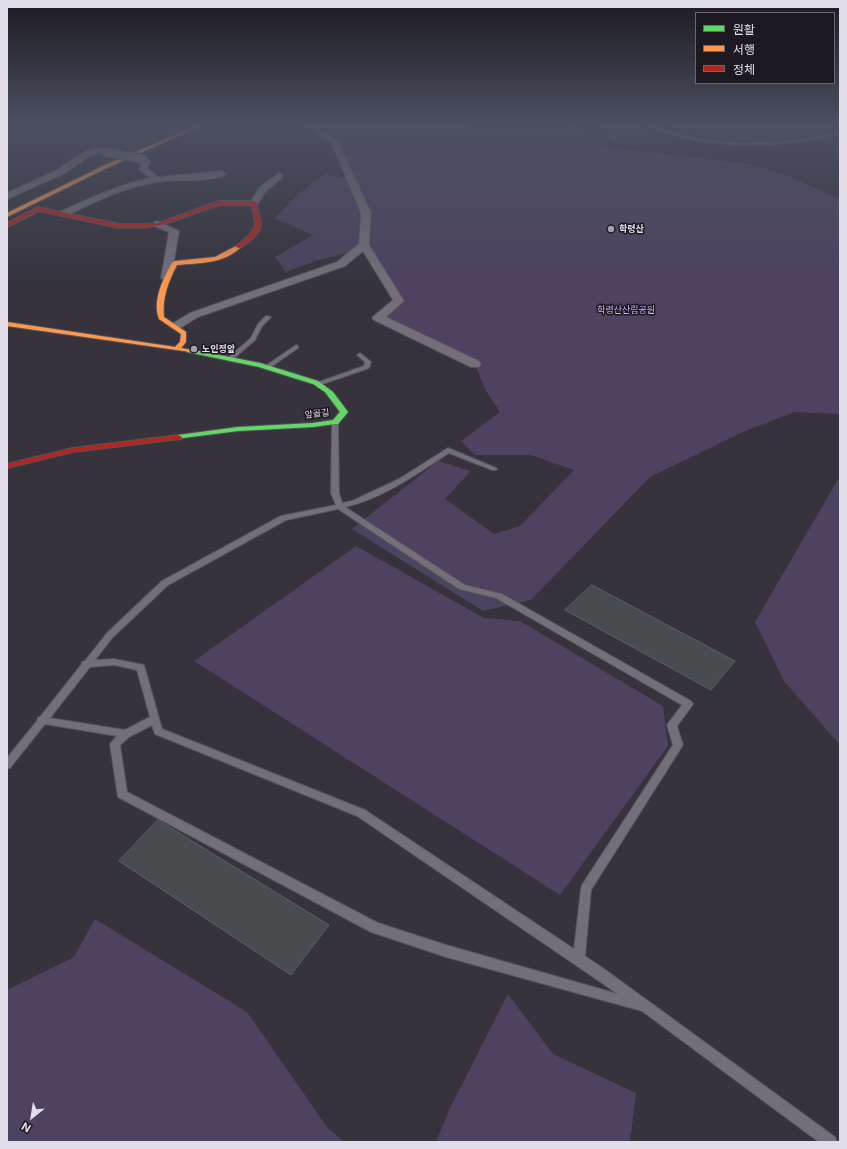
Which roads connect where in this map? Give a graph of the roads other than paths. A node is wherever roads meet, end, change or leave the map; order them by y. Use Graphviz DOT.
graph roads {
  1 [pos="48,178"];
  2 [pos="75,178"];
  3 [pos="85,178"];
  4 [pos="181,178"];
  5 [pos="278,178"];
  6 [pos="350,178"];
  7 [pos="154,180"];
  8 [pos="7,196"];
  9 [pos="254,203"];
  10 [pos="8,209"];
  11 [pos="63,214"];
  12 [pos="157,224"];
  13 [pos="7,225"];
  14 [pos="364,246"];
  15 [pos="166,278"];
  16 [pos="268,317"];
  17 [pos="7,324"];
  18 [pos="176,326"];
  19 [pos="296,347"];
  20 [pos="177,349"];
  21 [pos="360,355"];
  22 [pos="230,360"];
  23 [pos="475,364"];
  24 [pos="266,368"];
  25 [pos="318,384"];
  26 [pos="335,422"];
  27 [pos="7,466"];
  28 [pos="494,469"];
  29 [pos="340,507"];
  30 [pos="86,664"];
  31 [pos="155,719"];
  32 [pos="41,720"];
  33 [pos="126,734"];
  34 [pos="7,764"];
  35 [pos="579,959"];
  36 [pos="646,1007"];
  37 [pos="830,1142"];
  1 -- 8 [label="street, bridge"];
  2 -- 10 [label="main road"];
  3 -- 10 [label="main road"];
  4 -- 7 [label="street"];
  5 -- 9 [label="street"];
  6 -- 14 [label="street"];
  7 -- 11 [label="street"];
  9 -- 12 [label="main road"];
  9 -- 15 [label="main road"];
  11 -- 12 [label="main road"];
  11 -- 13 [label="main road"];
  12 -- 15 [label="street"];
  14 -- 18 [label="street"];
  14 -- 23 [label="street"];
  15 -- 18 [label="main road"];
  16 -- 22 [label="lane"];
  17 -- 20 [label="main road, 앞골길"];
  18 -- 20 [label="main road"];
  19 -- 24 [label="lane"];
  20 -- 22 [label="main road, 앞골길"];
  21 -- 25 [label="lane"];
  22 -- 24 [label="main road, 앞골길"];
  24 -- 25 [label="main road, 앞골길"];
  25 -- 26 [label="main road, 앞골길"];
  26 -- 27 [label="main road, 앞골길"];
  26 -- 29 [label="lane"];
  28 -- 29 [label="lane"];
  29 -- 30 [label="lane"];
  29 -- 35 [label="lane"];
  30 -- 31 [label="lane"];
  30 -- 32 [label="lane"];
  31 -- 33 [label="lane"];
  31 -- 35 [label="lane"];
  32 -- 33 [label="lane"];
  32 -- 34 [label="lane"];
  33 -- 36 [label="lane"];
  35 -- 36 [label="lane"];
  36 -- 37 [label="lane"];
}
